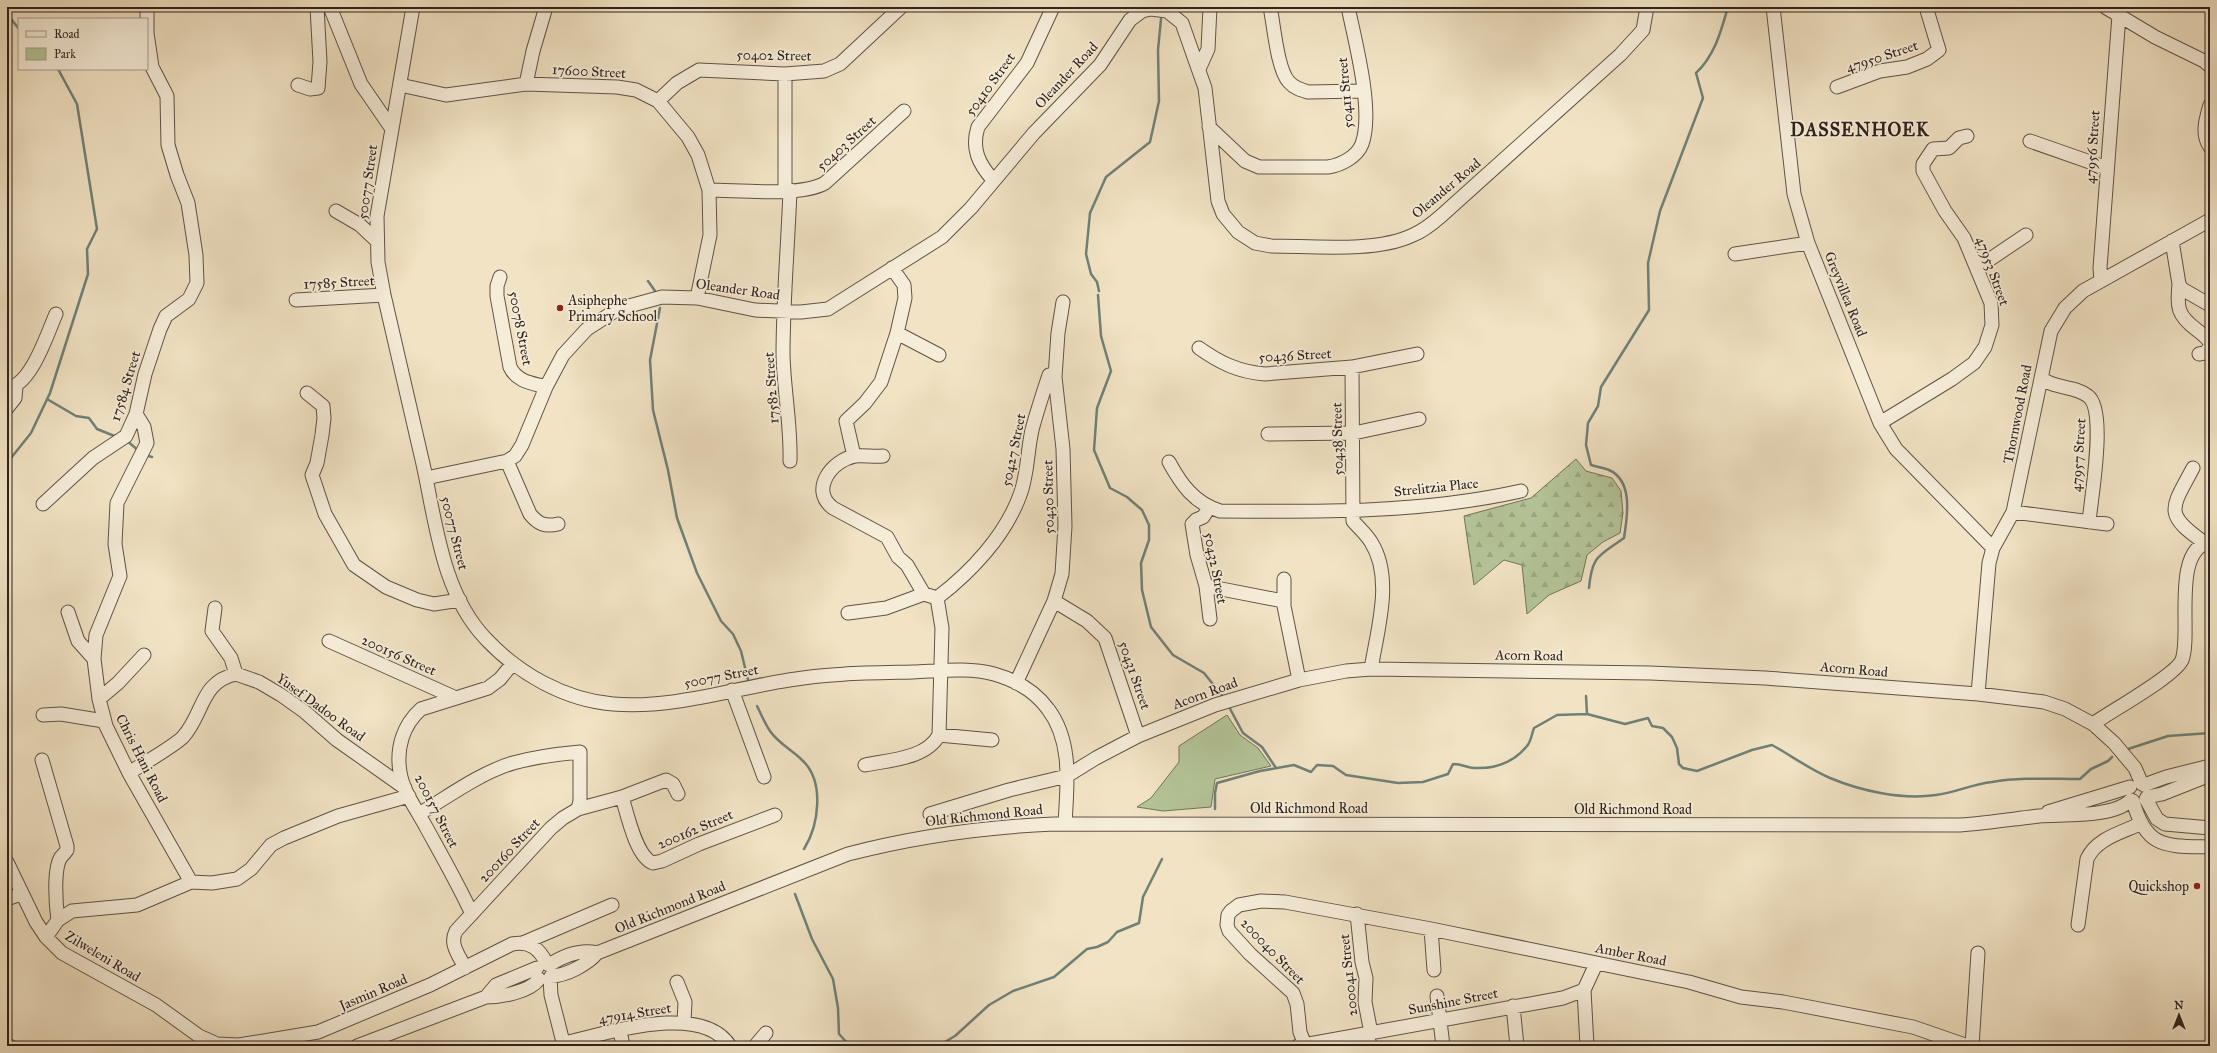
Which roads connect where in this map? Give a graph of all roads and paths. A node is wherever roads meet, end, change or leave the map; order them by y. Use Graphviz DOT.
graph roads {
  1 [pos="147,7"];
  2 [pos="317,7"];
  3 [pos="330,7"];
  4 [pos="413,7"];
  5 [pos="546,7"];
  6 [pos="901,7"];
  7 [pos="1053,7"];
  8 [pos="1210,7"];
  9 [pos="1270,7"];
  10 [pos="1348,7"];
  11 [pos="1647,7"];
  12 [pos="1773,7"];
  13 [pos="1926,7"];
  14 [pos="2105,7"];
  15 [pos="2119,15"];
  16 [pos="147,18"];
  17 [pos="148,40"];
  18 [pos="2210,66"];
  19 [pos="1199,69"];
  20 [pos="785,74"];
  21 [pos="526,84"];
  22 [pos="298,85"];
  23 [pos="400,85"];
  24 [pos="1837,87"];
  25 [pos="1364,91"];
  26 [pos="658,101"];
  27 [pos="2210,105"];
  28 [pos="904,111"];
  29 [pos="1209,127"];
  30 [pos="392,129"];
  31 [pos="1967,136"];
  32 [pos="2030,141"];
  33 [pos="2210,148"];
  34 [pos="2107,168"];
  35 [pos="993,180"];
  36 [pos="709,190"];
  37 [pos="788,190"];
  38 [pos="336,211"];
  39 [pos="2210,220"];
  40 [pos="2026,235"];
  41 [pos="377,241"];
  42 [pos="2172,241"];
  43 [pos="1808,243"];
  44 [pos="1735,254"];
  45 [pos="892,268"];
  46 [pos="1977,268"];
  47 [pos="500,277"];
  48 [pos="2101,281"];
  49 [pos="2179,284"];
  50 [pos="384,295"];
  51 [pos="697,298"];
  52 [pos="296,300"];
  53 [pos="1063,302"];
  54 [pos="2210,305"];
  55 [pos="784,312"];
  56 [pos="56,314"];
  57 [pos="897,333"];
  58 [pos="2210,343"];
  59 [pos="1199,348"];
  60 [pos="1417,354"];
  61 [pos="939,355"];
  62 [pos="1352,367"];
  63 [pos="1052,376"];
  64 [pos="2040,378"];
  65 [pos="12,387"];
  66 [pos="546,387"];
  67 [pos="307,393"];
  68 [pos="7,408"];
  69 [pos="136,414"];
  70 [pos="1419,419"];
  71 [pos="1880,423"];
  72 [pos="1354,433"];
  73 [pos="1268,434"];
  74 [pos="854,456"];
  75 [pos="883,456"];
  76 [pos="507,461"];
  77 [pos="790,461"];
  78 [pos="1168,462"];
  79 [pos="2193,468"];
  80 [pos="426,478"];
  81 [pos="1521,491"];
  82 [pos="43,504"];
  83 [pos="1209,508"];
  84 [pos="1354,511"];
  85 [pos="2013,512"];
  86 [pos="2088,522"];
  87 [pos="558,524"];
  88 [pos="2108,524"];
  89 [pos="2207,543"];
  90 [pos="1993,548"];
  91 [pos="1284,580"];
  92 [pos="1206,586"];
  93 [pos="924,594"];
  94 [pos="937,598"];
  95 [pos="460,600"];
  96 [pos="1283,601"];
  97 [pos="1054,602"];
  98 [pos="215,608"];
  99 [pos="68,612"];
  100 [pos="848,613"];
  101 [pos="1210,620"];
  102 [pos="329,641"];
  103 [pos="144,655"];
  104 [pos="94,659"];
  105 [pos="513,663"];
  106 [pos="1370,669"];
  107 [pos="941,671"];
  108 [pos="236,674"];
  109 [pos="1299,680"];
  110 [pos="1016,683"];
  111 [pos="732,690"];
  112 [pos="1978,694"];
  113 [pos="456,698"];
  114 [pos="99,699"];
  115 [pos="43,715"];
  116 [pos="104,721"];
  117 [pos="2093,724"];
  118 [pos="939,735"];
  119 [pos="1138,736"];
  120 [pos="992,740"];
  121 [pos="42,760"];
  122 [pos="865,765"];
  123 [pos="2210,766"];
  124 [pos="129,773"];
  125 [pos="2210,775"];
  126 [pos="1067,776"];
  127 [pos="764,777"];
  128 [pos="2141,790"];
  129 [pos="407,792"];
  130 [pos="678,794"];
  131 [pos="622,797"];
  132 [pos="2132,801"];
  133 [pos="578,809"];
  134 [pos="419,814"];
  135 [pos="930,814"];
  136 [pos="775,815"];
  137 [pos="2041,816"];
  138 [pos="1065,824"];
  139 [pos="2140,824"];
  140 [pos="2210,828"];
  141 [pos="2210,847"];
  142 [pos="7,862"];
  143 [pos="191,882"];
  144 [pos="21,894"];
  145 [pos="7,899"];
  146 [pos="1285,902"];
  147 [pos="612,905"];
  148 [pos="472,914"];
  149 [pos="1357,914"];
  150 [pos="58,920"];
  151 [pos="2078,925"];
  152 [pos="1431,929"];
  153 [pos="46,937"];
  154 [pos="528,944"];
  155 [pos="1978,953"];
  156 [pos="1596,964"];
  157 [pos="465,968"];
  158 [pos="1434,970"];
  159 [pos="544,972"];
  160 [pos="677,982"];
  161 [pos="1584,990"];
  162 [pos="1437,996"];
  163 [pos="1513,1006"];
  164 [pos="1439,1020"];
  165 [pos="684,1022"];
  166 [pos="620,1031"];
  167 [pos="766,1033"];
  168 [pos="1368,1033"];
  169 [pos="217,1044"];
  170 [pos="564,1045"];
  171 [pos="1302,1045"];
  172 [pos="357,1046"];
  173 [pos="623,1046"];
  174 [pos="730,1046"];
  175 [pos="755,1046"];
  176 [pos="1371,1046"];
  177 [pos="1443,1046"];
  178 [pos="1517,1046"];
  179 [pos="1587,1046"];
  180 [pos="1968,1046"];
  181 [pos="1972,1046"];
  1 -- 16 [label="street, 17584 Street"];
  2 -- 22 [label="street"];
  3 -- 30 [label="street"];
  4 -- 23 [label="street, 50077 Street"];
  5 -- 21 [label="street"];
  6 -- 20 [label="street, 50402 Street"];
  7 -- 35 [label="street, 50410 Street"];
  8 -- 19 [label="street"];
  9 -- 25 [label="street"];
  10 -- 25 [label="street, 50411 Street"];
  11 -- 29 [label="street, Oleander Road"];
  12 -- 43 [label="street, Greyvillea Road"];
  13 -- 24 [label="street, 47950 Street"];
  14 -- 15 [label="street"];
  15 -- 18 [label="street"];
  15 -- 34 [label="street, 47956 Street"];
  17 -- 69 [label="street, 17584 Street"];
  19 -- 29 [label="street, Oleander Road"];
  19 -- 35 [label="street, Oleander Road"];
  20 -- 26 [label="street, 50402 Street"];
  20 -- 37 [label="street, 17582 Street"];
  21 -- 23 [label="street, 17600 Street"];
  21 -- 26 [label="street, 17600 Street"];
  23 -- 30 [label="street, 50077 Street"];
  25 -- 29 [label="street, 50411 Street"];
  26 -- 36 [label="street, 17600 Street"];
  27 -- 33 [label="street"];
  28 -- 37 [label="street, 50403 Street"];
  30 -- 41 [label="street, 50077 Street"];
  31 -- 46 [label="street, 47953 Street"];
  32 -- 34 [label="street"];
  34 -- 48 [label="street, 47956 Street"];
  35 -- 45 [label="street, Oleander Road"];
  36 -- 37 [label="street, 50403 Street"];
  36 -- 51 [label="street, 17600 Street"];
  37 -- 55 [label="street, 17582 Street"];
  38 -- 41 [label="street"];
  39 -- 42 [label="street, Thornwood Road"];
  40 -- 46 [label="street"];
  41 -- 50 [label="street, 50077 Street"];
  42 -- 48 [label="street, Thornwood Road"];
  42 -- 49 [label="street"];
  43 -- 44 [label="street"];
  43 -- 71 [label="street, Greyvillea Road"];
  45 -- 55 [label="street, Oleander Road"];
  45 -- 57 [label="street"];
  46 -- 71 [label="street, 47953 Street"];
  47 -- 66 [label="street, 50078 Street"];
  48 -- 64 [label="street, Thornwood Road"];
  49 -- 54 [label="street"];
  49 -- 58 [label="street"];
  50 -- 52 [label="street, 17585 Street"];
  50 -- 80 [label="street, 50077 Street"];
  51 -- 55 [label="street, Oleander Road"];
  51 -- 66 [label="street, Oleander Road"];
  53 -- 63 [label="street, 50430 Street"];
  55 -- 77 [label="street, 17582 Street"];
  56 -- 65 [label="street"];
  57 -- 61 [label="street"];
  57 -- 74 [label="street"];
  59 -- 62 [label="street, 50436 Street"];
  60 -- 62 [label="street, 50436 Street"];
  62 -- 72 [label="street, 50438 Street"];
  63 -- 94 [label="street, 50427 Street"];
  63 -- 97 [label="street, 50430 Street"];
  64 -- 85 [label="street, Thornwood Road"];
  64 -- 86 [label="street, 47957 Street"];
  65 -- 68 [label="street"];
  66 -- 76 [label="street, Oleander Road"];
  67 -- 95 [label="street"];
  69 -- 82 [label="street, 17584 Street"];
  69 -- 104 [label="street, Chris Hani Road"];
  70 -- 72 [label="street"];
  71 -- 90 [label="street, Greyvillea Road"];
  72 -- 73 [label="street"];
  72 -- 84 [label="street, 50438 Street"];
  74 -- 75 [label="street"];
  74 -- 93 [label="street"];
  76 -- 80 [label="street"];
  76 -- 87 [label="street"];
  78 -- 83 [label="street"];
  79 -- 89 [label="street"];
  80 -- 95 [label="street, 50077 Street"];
  81 -- 84 [label="street, Strelitzia Place"];
  83 -- 84 [label="street, Strelitzia Place"];
  83 -- 92 [label="street, 50432 Street"];
  84 -- 106 [label="street"];
  85 -- 86 [label="street"];
  85 -- 90 [label="street, Thornwood Road"];
  86 -- 88 [label="street"];
  89 -- 117 [label="street"];
  90 -- 112 [label="street, Thornwood Road"];
  91 -- 96 [label="street"];
  92 -- 96 [label="street"];
  92 -- 101 [label="street, 50432 Street"];
  93 -- 94 [label="street"];
  93 -- 100 [label="street"];
  94 -- 107 [label="street"];
  95 -- 105 [label="street, 50077 Street"];
  96 -- 109 [label="street"];
  97 -- 110 [label="street, 50430 Street"];
  97 -- 119 [label="street, 50431 Street"];
  98 -- 108 [label="street"];
  99 -- 104 [label="street"];
  102 -- 113 [label="street, 200156 Street"];
  103 -- 114 [label="street"];
  104 -- 114 [label="street, Chris Hani Road"];
  105 -- 111 [label="street, 50077 Street"];
  105 -- 113 [label="street, 200157 Street"];
  106 -- 109 [label="street, Acorn Road"];
  106 -- 112 [label="street, Acorn Road"];
  107 -- 110 [label="street, 50077 Street"];
  107 -- 111 [label="street, 50077 Street"];
  107 -- 118 [label="street"];
  108 -- 124 [label="street"];
  108 -- 129 [label="street, Yusef Dadoo Road"];
  109 -- 119 [label="street, Acorn Road"];
  110 -- 126 [label="street, 50077 Street"];
  111 -- 127 [label="street"];
  112 -- 117 [label="street, Acorn Road"];
  113 -- 129 [label="street, 200157 Street"];
  114 -- 116 [label="street, Chris Hani Road"];
  115 -- 116 [label="street"];
  116 -- 124 [label="street, Chris Hani Road"];
  117 -- 128 [label="street, Acorn Road"];
  118 -- 120 [label="street"];
  118 -- 122 [label="street"];
  119 -- 126 [label="street, Acorn Road"];
  121 -- 150 [label="street"];
  123 -- 128 [label="street, Old Richmond Road"];
  124 -- 143 [label="street, Chris Hani Road"];
  125 -- 128 [label="street, Old Richmond Road"];
  126 -- 135 [label="street, Acorn Road"];
  126 -- 138 [label="street, 50077 Street"];
  128 -- 132 [label="street, Old Richmond Road"];
  128 -- 137 [label="street, Old Richmond Road"];
  128 -- 140 [label="street"];
  129 -- 134 [label="street, 200157 Street"];
  129 -- 143 [label="street"];
  130 -- 131 [label="street, 200160 Street"];
  131 -- 133 [label="street, 200160 Street"];
  131 -- 136 [label="street, 200162 Street"];
  132 -- 137 [label="street, Old Richmond Road"];
  132 -- 139 [label="street"];
  133 -- 134 [label="street"];
  133 -- 148 [label="street, 200160 Street"];
  134 -- 148 [label="street, 200157 Street"];
  137 -- 138 [label="street, Old Richmond Road"];
  138 -- 159 [label="street, Old Richmond Road"];
  139 -- 141 [label="street"];
  139 -- 151 [label="street"];
  142 -- 144 [label="street, Zilweleni Road"];
  143 -- 150 [label="street"];
  144 -- 145 [label="street"];
  144 -- 153 [label="street, Zilweleni Road"];
  146 -- 149 [label="street, Amber Road"];
  146 -- 171 [label="street, 200040 Street"];
  147 -- 154 [label="street, Jasmin Road"];
  148 -- 157 [label="street, 200160 Street"];
  149 -- 152 [label="street, Amber Road"];
  149 -- 168 [label="street, 200041 Street"];
  150 -- 153 [label="street"];
  152 -- 156 [label="street, Amber Road"];
  152 -- 158 [label="street"];
  153 -- 169 [label="street, Zilweleni Road"];
  154 -- 157 [label="street, Jasmin Road"];
  154 -- 159 [label="street"];
  155 -- 181 [label="street"];
  156 -- 161 [label="street"];
  156 -- 180 [label="street, Amber Road"];
  157 -- 169 [label="street, Jasmin Road"];
  159 -- 170 [label="street"];
  159 -- 172 [label="street, Old Richmond Road"];
  160 -- 165 [label="street"];
  161 -- 163 [label="street, Sunshine Street"];
  161 -- 179 [label="street"];
  162 -- 164 [label="street"];
  163 -- 164 [label="street, Sunshine Street"];
  163 -- 178 [label="street"];
  164 -- 168 [label="street, Sunshine Street"];
  164 -- 177 [label="street"];
  165 -- 166 [label="street, 47914 Street"];
  165 -- 174 [label="street, 47914 Street"];
  166 -- 170 [label="street, 47914 Street"];
  166 -- 173 [label="street"];
  167 -- 175 [label="street"];
  168 -- 171 [label="street, Sunshine Street"];
  168 -- 176 [label="street, 200041 Street"];
}
